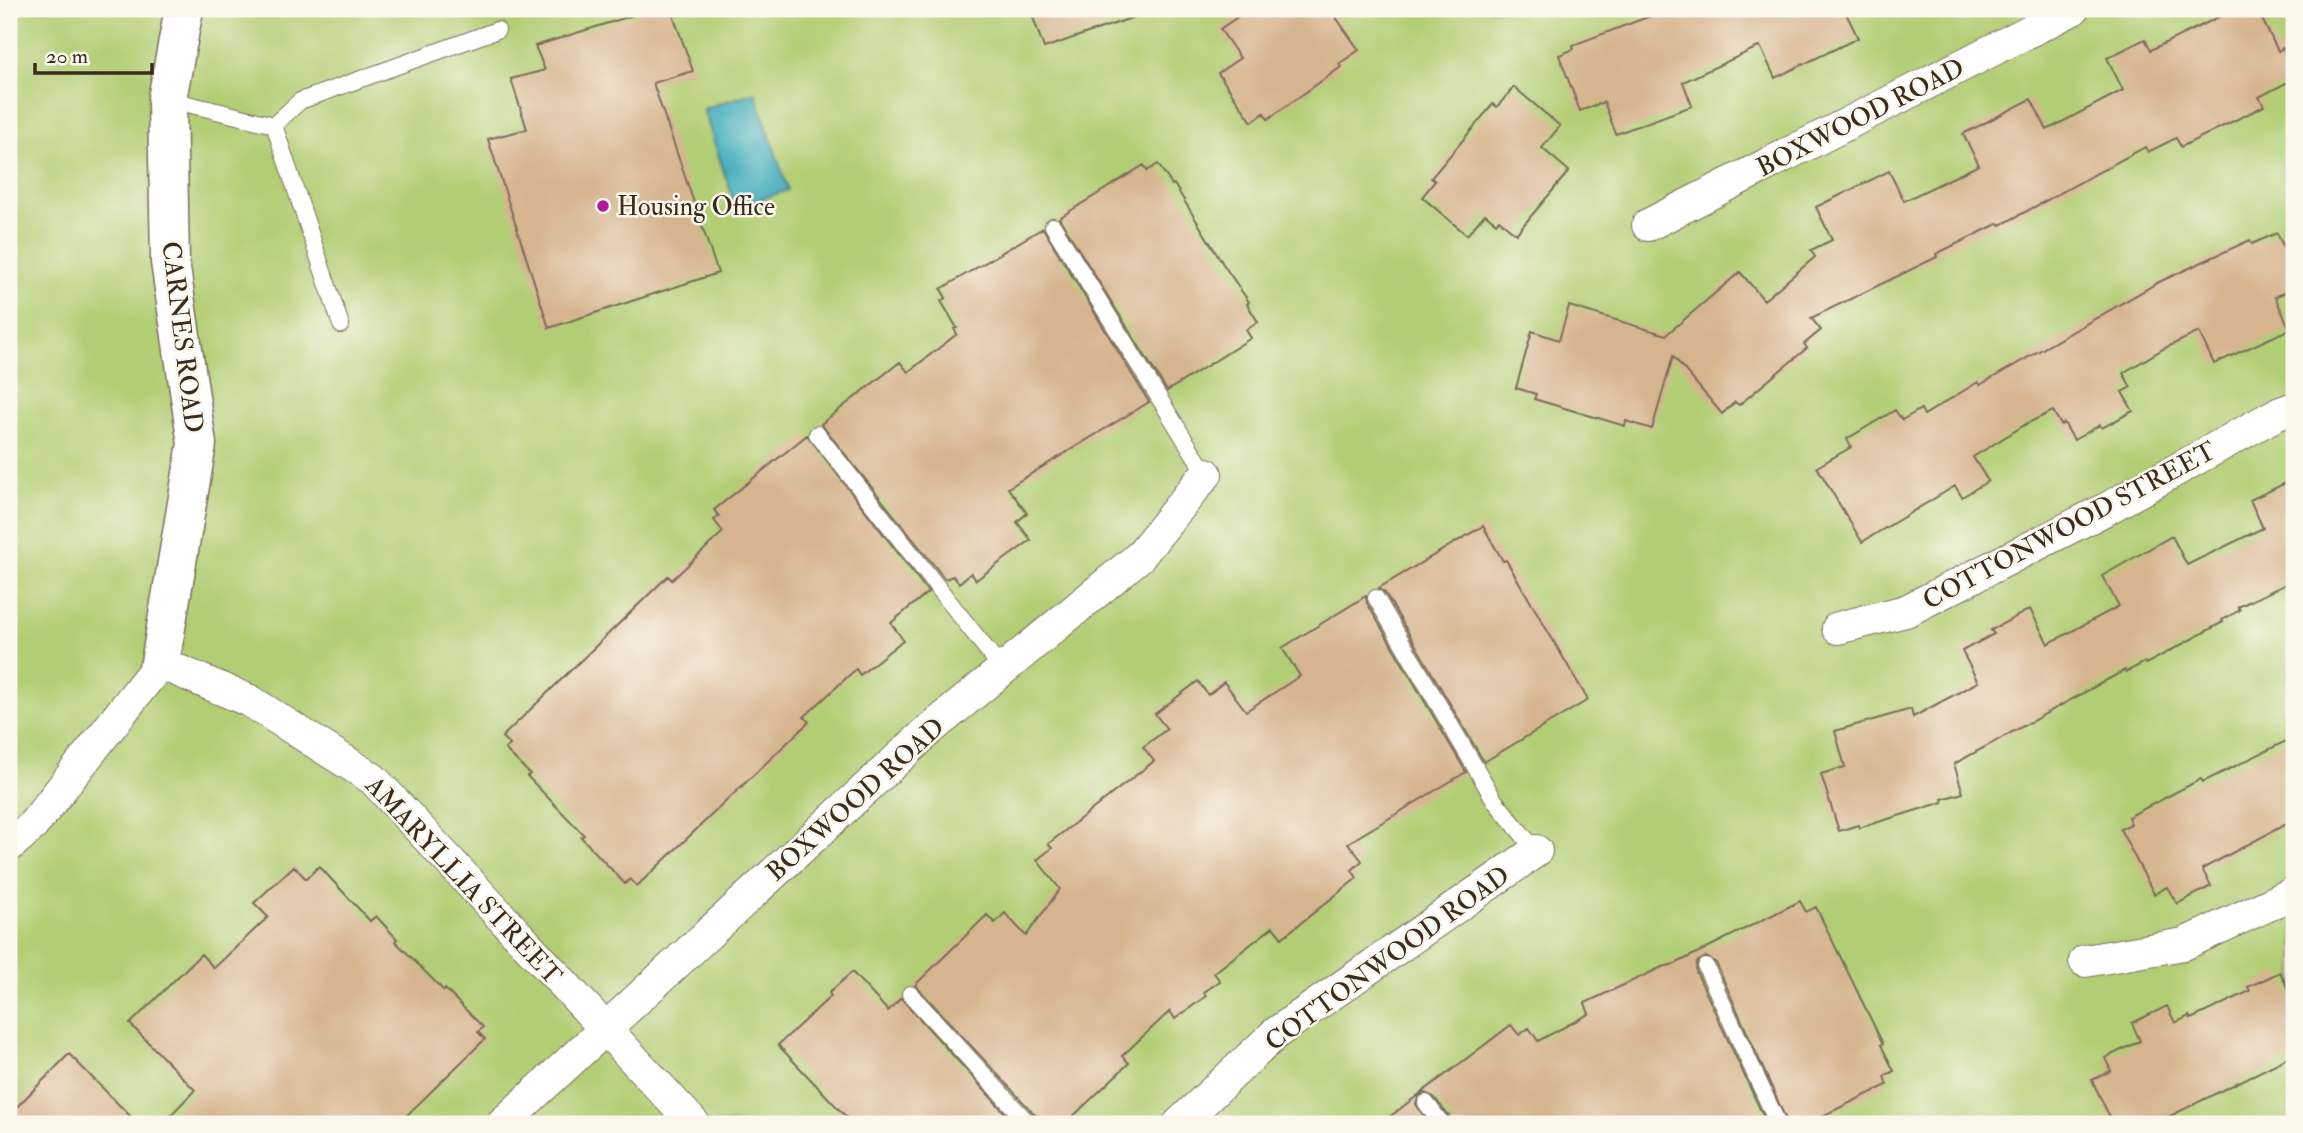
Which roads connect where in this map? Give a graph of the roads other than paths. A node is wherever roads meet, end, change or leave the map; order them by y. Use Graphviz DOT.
graph roads {
  1 [pos="184,9"];
  2 [pos="2073,9"];
  3 [pos="497,30"];
  4 [pos="167,99"];
  5 [pos="274,125"];
  6 [pos="1647,225"];
  7 [pos="1053,226"];
  8 [pos="341,325"];
  9 [pos="2294,408"];
  10 [pos="817,434"];
  11 [pos="1206,474"];
  12 [pos="1376,598"];
  13 [pos="1838,628"];
  14 [pos="160,663"];
  15 [pos="1003,670"];
  16 [pos="9,846"];
  17 [pos="1535,851"];
  18 [pos="2294,893"];
  19 [pos="2085,961"];
  20 [pos="1706,967"];
  21 [pos="910,995"];
  22 [pos="604,1029"];
  23 [pos="1426,1103"];
  24 [pos="502,1124"];
  25 [pos="694,1124"];
  26 [pos="1029,1124"];
  27 [pos="1179,1124"];
  28 [pos="1442,1124"];
  29 [pos="1779,1124"];
  1 -- 4 [label="street, CARNES ROAD"];
  2 -- 6 [label="street, BOXWOOD ROAD"];
  3 -- 5 [label="lane"];
  4 -- 5 [label="lane"];
  4 -- 14 [label="street, CARNES ROAD"];
  5 -- 8 [label="lane"];
  7 -- 11 [label="lane"];
  9 -- 13 [label="street, COTTONWOOD STREET"];
  10 -- 15 [label="lane"];
  11 -- 15 [label="street, BOXWOOD ROAD"];
  12 -- 17 [label="lane"];
  14 -- 16 [label="street"];
  14 -- 22 [label="street, AMARYLLIA STREET"];
  15 -- 22 [label="street, BOXWOOD ROAD"];
  17 -- 27 [label="street, COTTONWOOD ROAD"];
  18 -- 19 [label="street"];
  20 -- 29 [label="lane"];
  21 -- 26 [label="lane"];
  22 -- 24 [label="street, BOXWOOD ROAD"];
  22 -- 25 [label="street, AMARYLLIA STREET"];
  23 -- 28 [label="lane"];
}
